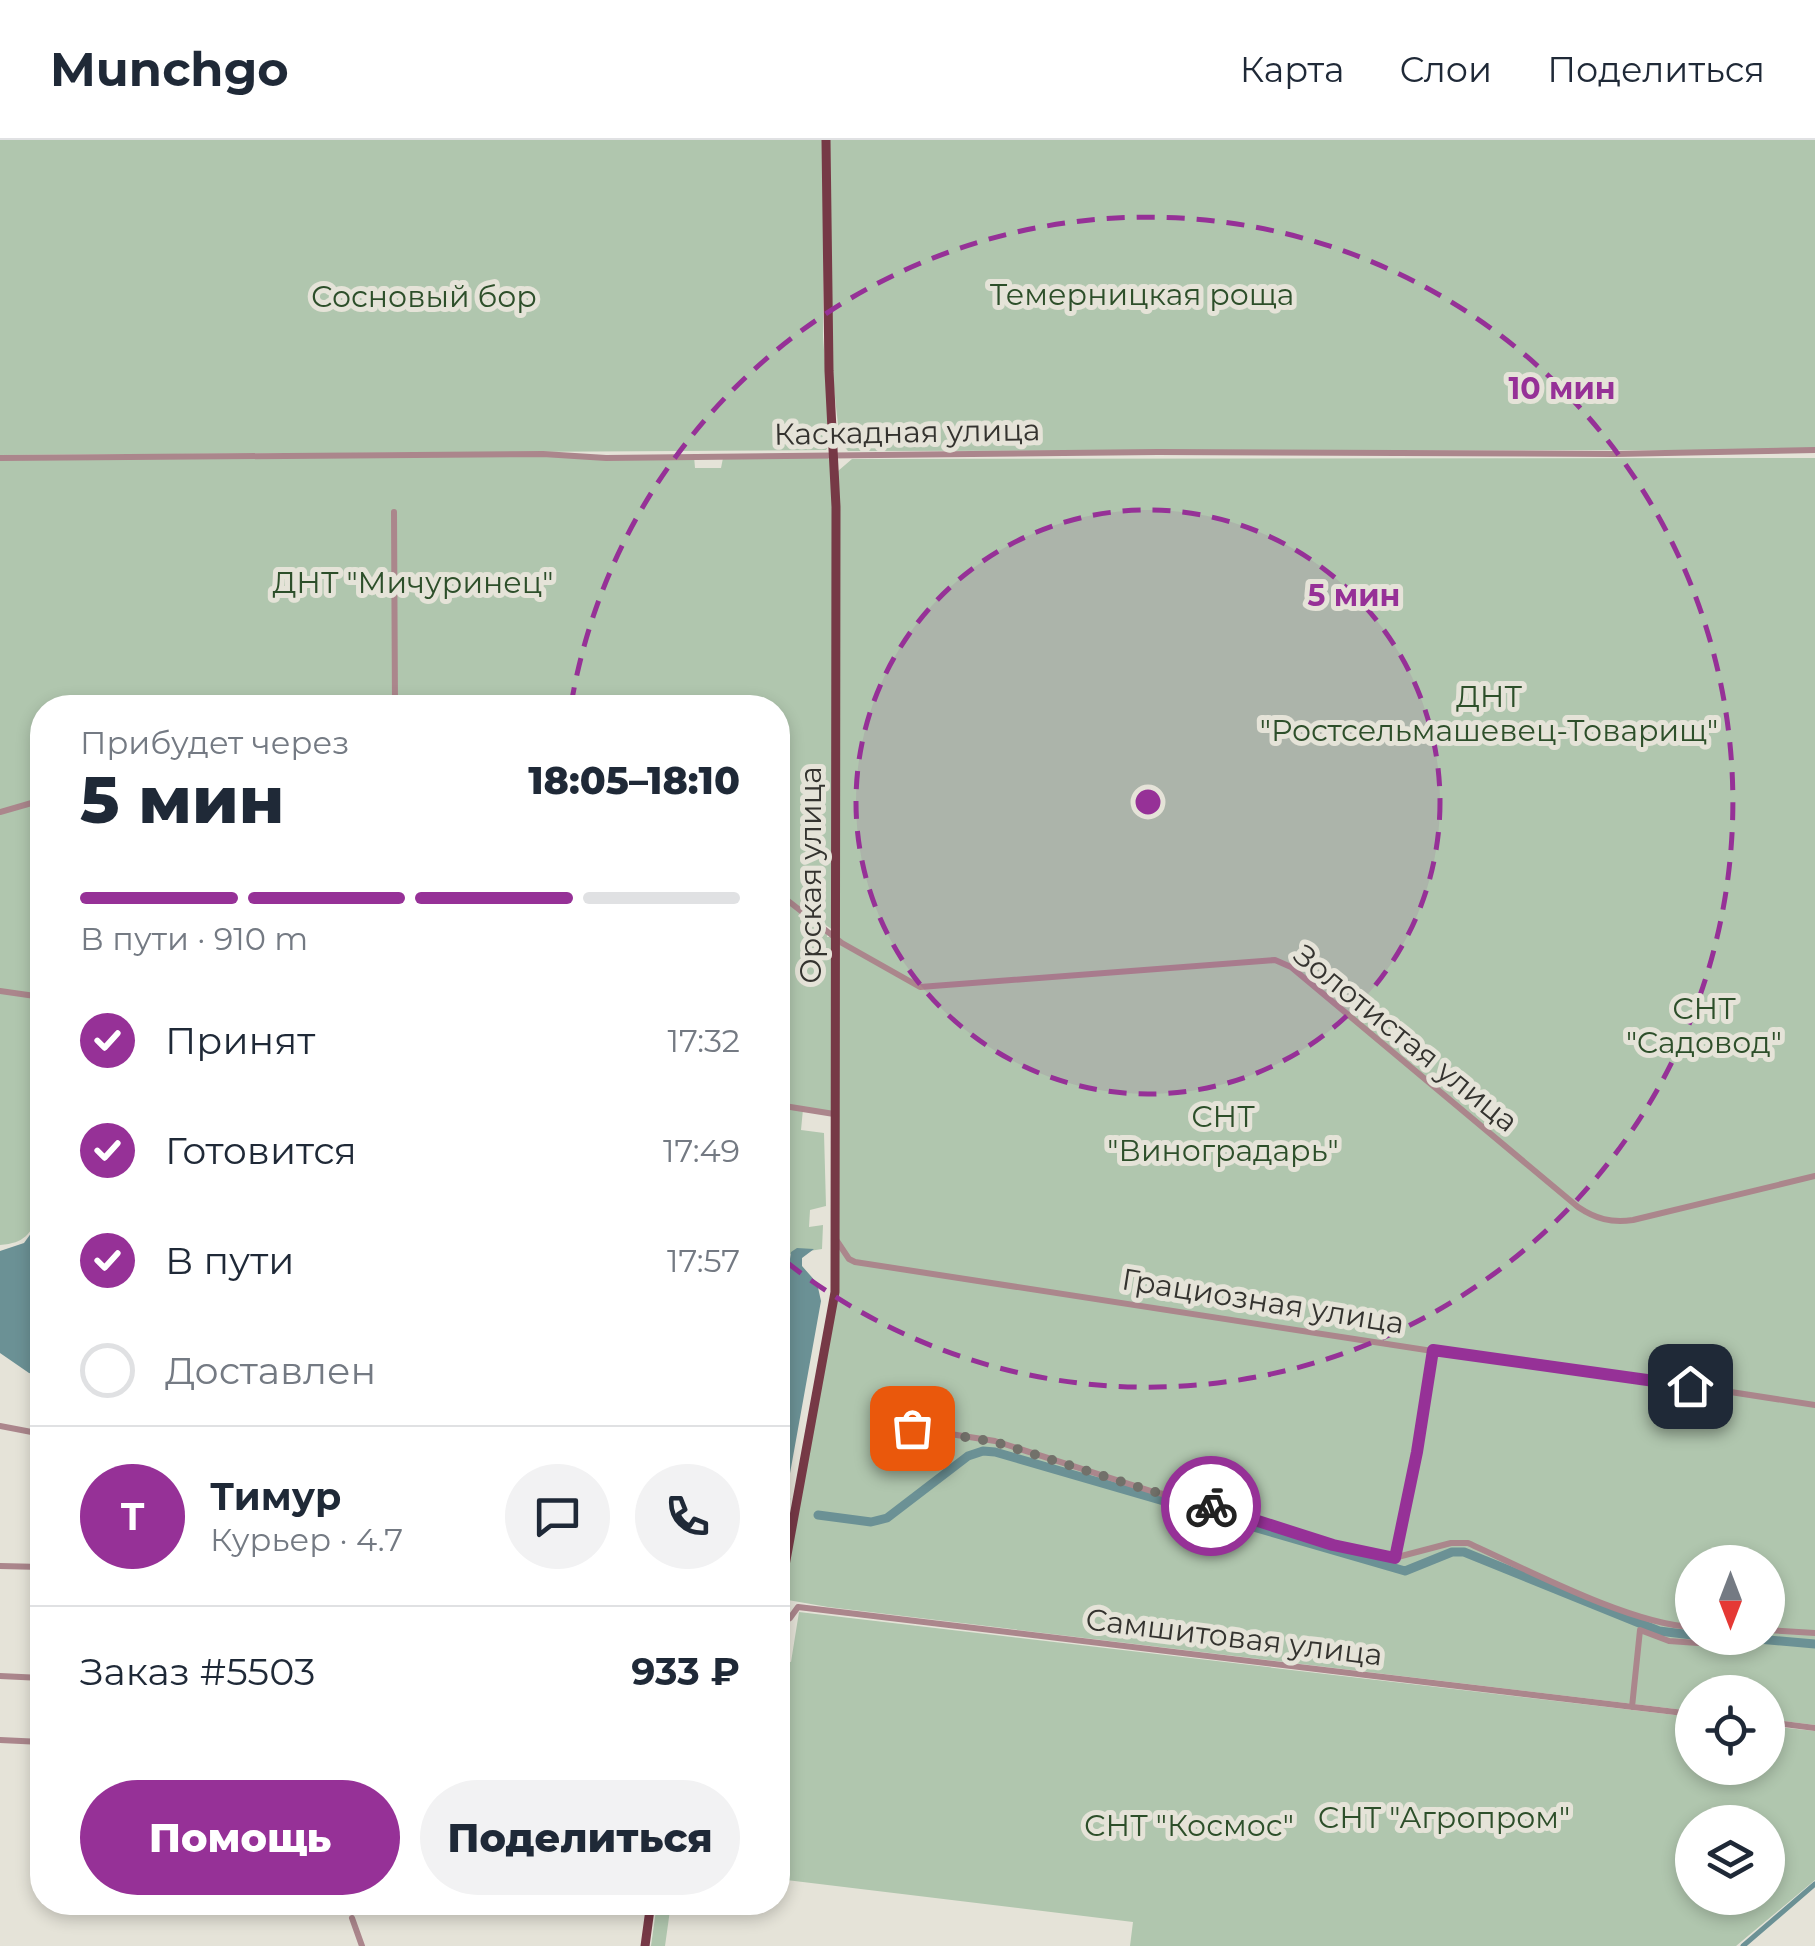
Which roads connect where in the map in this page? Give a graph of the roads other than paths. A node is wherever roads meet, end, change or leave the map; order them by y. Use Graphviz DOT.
graph roads {
  1 [pos="826,140"];
  2 [pos="1815,450"];
  3 [pos="835,456"];
  4 [pos="0,458"];
  5 [pos="394,512"];
  6 [pos="395,695"];
  7 [pos="30,803"];
  8 [pos="0,812"];
  9 [pos="790,902"];
  10 [pos="836,938"];
  11 [pos="0,991"];
  12 [pos="30,995"];
  13 [pos="790,1107"];
  14 [pos="834,1114"];
  15 [pos="1815,1176"];
  16 [pos="834,1236"];
  17 [pos="1433,1350"];
  18 [pos="1815,1405"];
  19 [pos="0,1426"];
  20 [pos="912,1428"];
  21 [pos="30,1432"];
  22 [pos="790,1540"];
  23 [pos="1395,1558"];
  24 [pos="0,1566"];
  25 [pos="30,1567"];
  26 [pos="790,1618"];
  27 [pos="1675,1625"];
  28 [pos="1785,1631"];
  29 [pos="1815,1633"];
  30 [pos="1675,1641"];
  31 [pos="0,1676"];
  32 [pos="30,1677"];
  33 [pos="1632,1706"];
  34 [pos="1675,1712"];
  35 [pos="1785,1724"];
  36 [pos="1815,1728"];
  37 [pos="0,1740"];
  38 [pos="30,1741"];
  39 [pos="649,1915"];
  40 [pos="352,1918"];
  41 [pos="362,1946"];
  42 [pos="645,1946"];
  1 -- 3 [label="main road, Орская улица"];
  2 -- 3 [label="street, Каскадная улица"];
  3 -- 4 [label="street, Каскадная улица"];
  3 -- 10 [label="main road, Орская улица"];
  5 -- 6 [label="street"];
  7 -- 8 [label="street"];
  9 -- 10 [label="street, Золотистая улица"];
  10 -- 14 [label="main road, Орская улица"];
  10 -- 15 [label="street, Золотистая улица"];
  11 -- 12 [label="street"];
  13 -- 14 [label="street"];
  14 -- 16 [label="main road, Орская улица"];
  16 -- 17 [label="street, Грациозная улица"];
  16 -- 22 [label="main road, Орская улица"];
  17 -- 18 [label="street, Грациозная улица"];
  17 -- 23 [label="street"];
  19 -- 21 [label="street"];
  20 -- 23 [label="street"];
  23 -- 27 [label="street"];
  24 -- 25 [label="street"];
  26 -- 33 [label="street, Самшитовая улица"];
  28 -- 29 [label="street"];
  30 -- 33 [label="street"];
  31 -- 32 [label="street"];
  33 -- 34 [label="street, Самшитовая улица"];
  35 -- 36 [label="street"];
  37 -- 38 [label="street"];
  39 -- 42 [label="main road"];
  40 -- 41 [label="street"];
}
